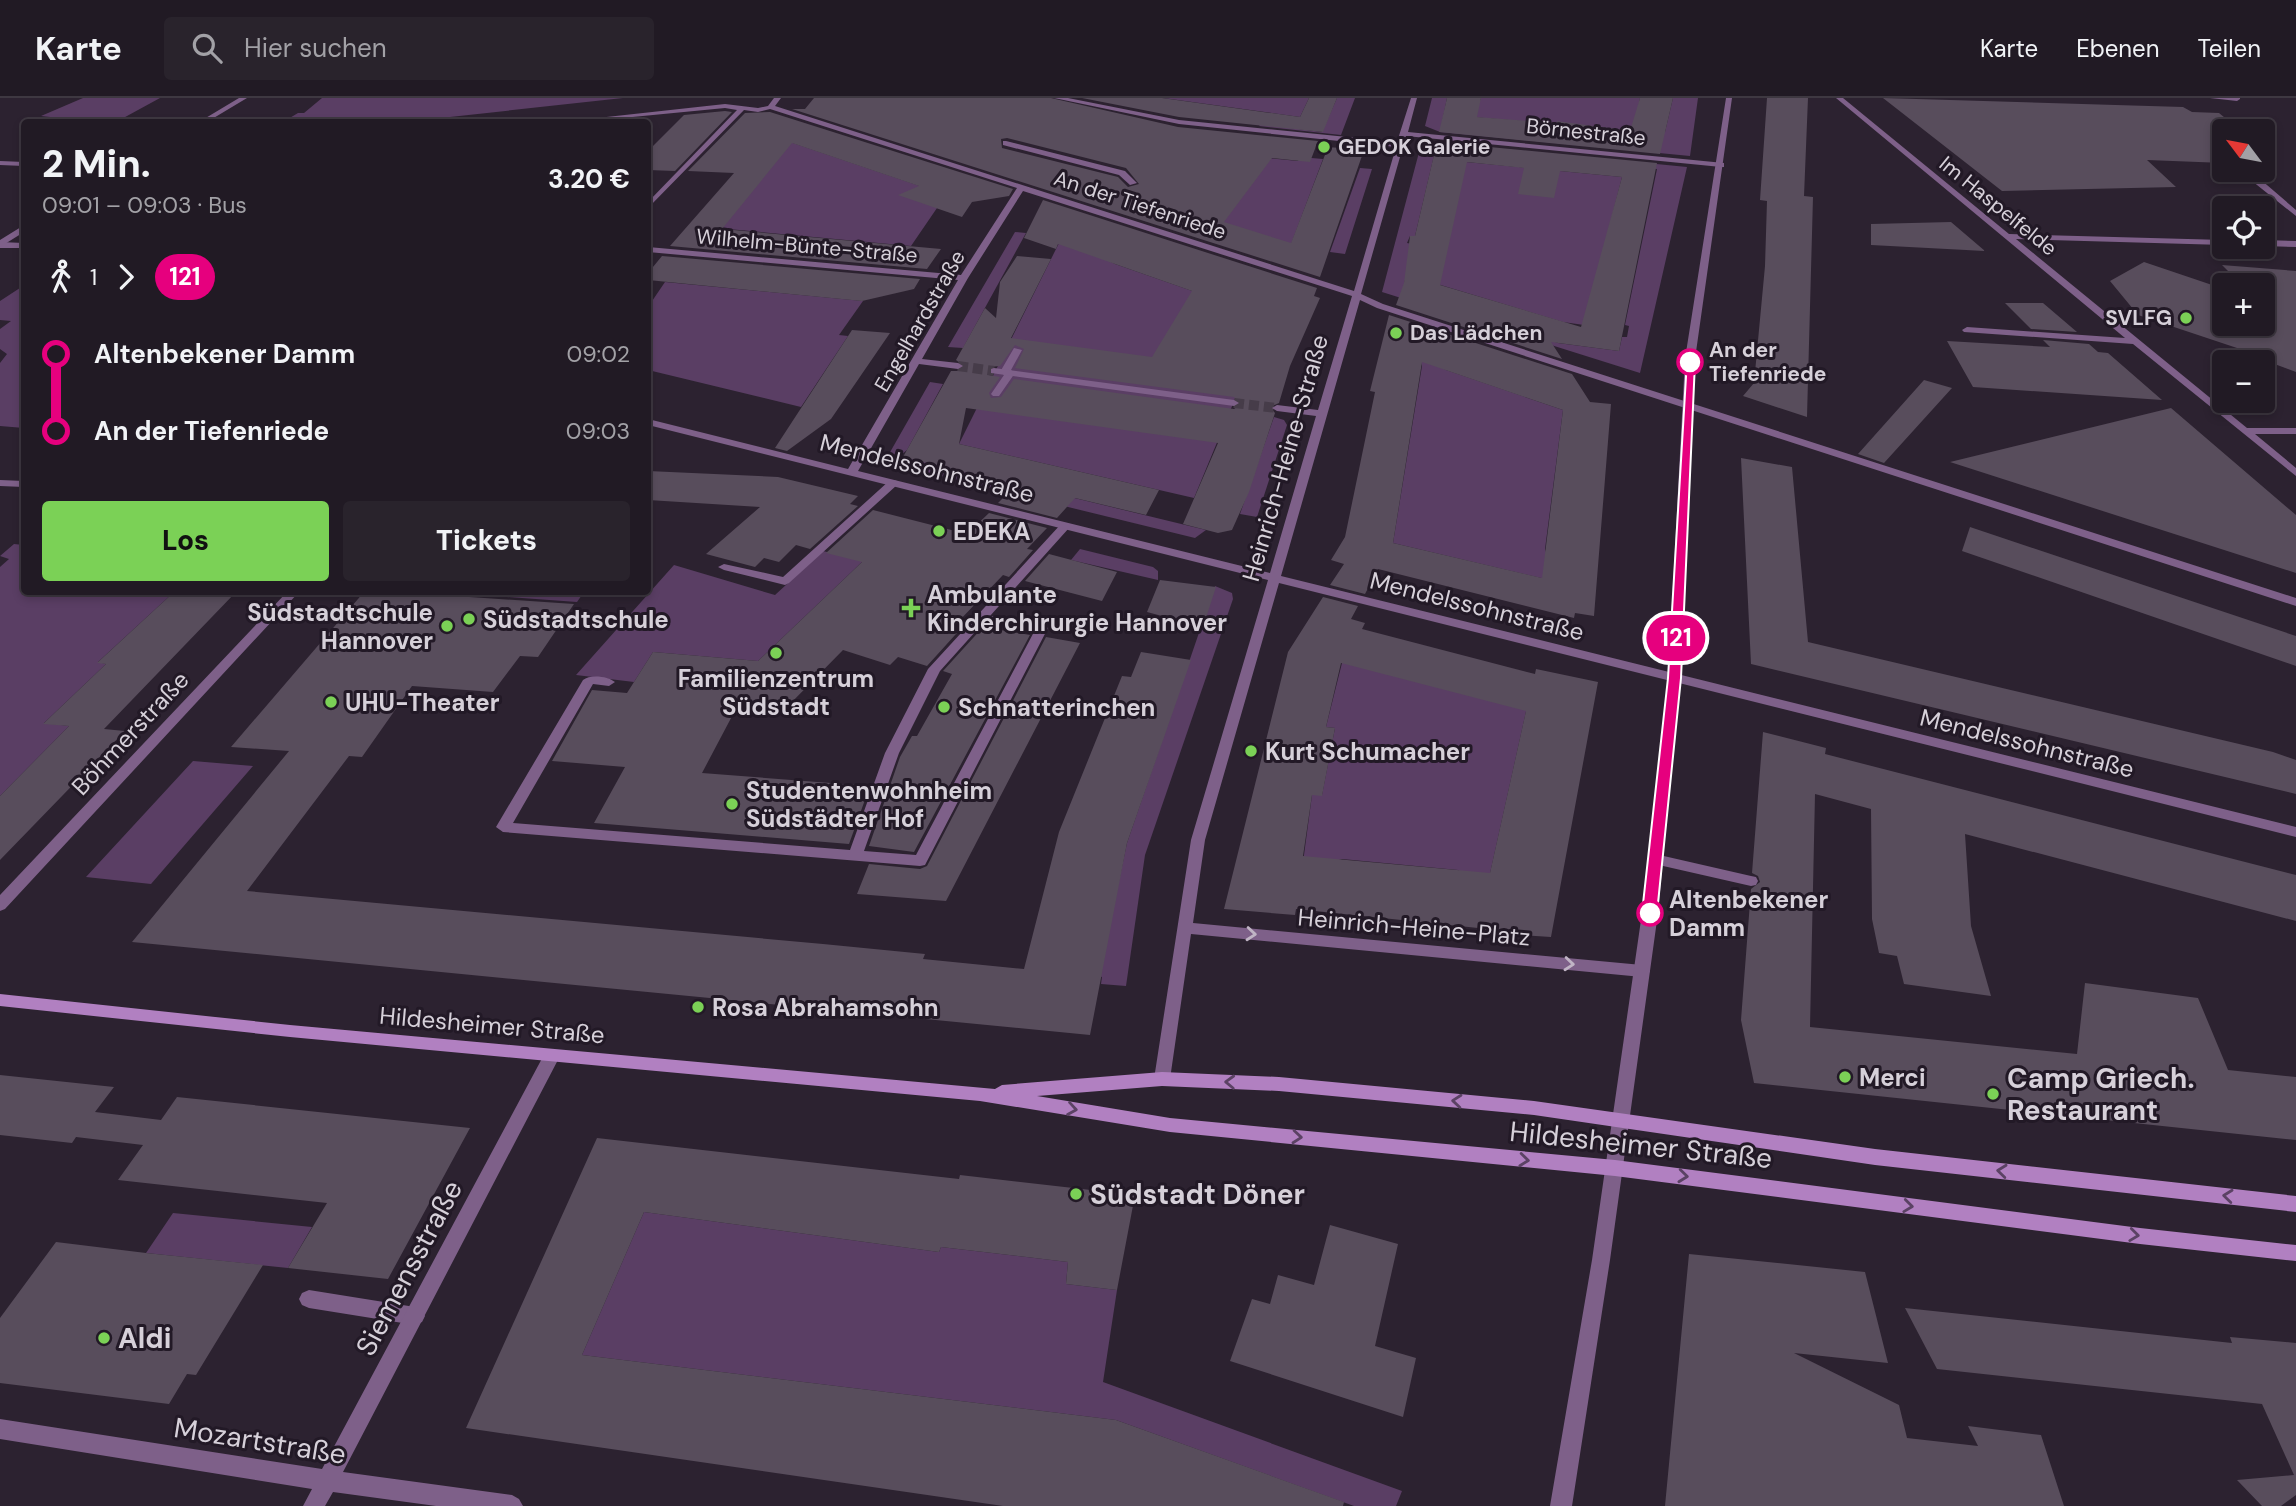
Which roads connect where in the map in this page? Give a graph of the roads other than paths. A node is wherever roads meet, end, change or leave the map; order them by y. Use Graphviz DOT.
graph roads {
  1 [pos="243,98"];
  2 [pos="733,98"];
  3 [pos="778,98"];
  4 [pos="1057,98"];
  5 [pos="1414,98"];
  6 [pos="1729,98"];
  7 [pos="1839,98"];
  8 [pos="2213,98"];
  9 [pos="2237,99"];
  10 [pos="725,106"];
  11 [pos="770,107"];
  12 [pos="741,110"];
  13 [pos="208,119"];
  14 [pos="595,119"];
  15 [pos="1405,134"];
  16 [pos="1006,142"];
  17 [pos="1401,145"];
  18 [pos="0,163"];
  19 [pos="21,164"];
  20 [pos="1721,165"];
  21 [pos="2258,182"];
  22 [pos="1133,183"];
  23 [pos="1021,188"];
  24 [pos="651,203"];
  25 [pos="2296,214"];
  26 [pos="21,231"];
  27 [pos="2007,236"];
  28 [pos="2212,242"];
  29 [pos="2275,243"];
  30 [pos="2296,244"];
  31 [pos="0,245"];
  32 [pos="21,246"];
  33 [pos="651,249"];
  34 [pos="964,278"];
  35 [pos="1355,294"];
  36 [pos="1967,330"];
  37 [pos="2135,341"];
  38 [pos="1017,350"];
  39 [pos="917,361"];
  40 [pos="958,366"];
  41 [pos="1003,372"];
  42 [pos="996,394"];
  43 [pos="1234,403"];
  44 [pos="1686,404"];
  45 [pos="1277,408"];
  46 [pos="1320,413"];
  47 [pos="651,423"];
  48 [pos="2296,430"];
  49 [pos="2246,431"];
  50 [pos="851,472"];
  51 [pos="2296,472"];
  52 [pos="892,483"];
  53 [pos="2,484"];
  54 [pos="21,484"];
  55 [pos="1065,526"];
  56 [pos="724,567"];
  57 [pos="1275,579"];
  58 [pos="785,581"];
  59 [pos="290,595"];
  60 [pos="776,595"];
  61 [pos="2296,602"];
  62 [pos="982,618"];
  63 [pos="1674,678"];
  64 [pos="609,682"];
  65 [pos="2296,832"];
  66 [pos="855,855"];
  67 [pos="1655,859"];
  68 [pos="1751,881"];
  69 [pos="0,905"];
  70 [pos="1183,928"];
  71 [pos="1642,971"];
  72 [pos="0,1000"];
  73 [pos="552,1056"];
  74 [pos="1162,1079"];
  75 [pos="980,1094"];
  76 [pos="1622,1120"];
  77 [pos="1615,1168"];
  78 [pos="2296,1204"];
  79 [pos="2296,1253"];
  80 [pos="309,1299"];
  81 [pos="415,1315"];
  82 [pos="0,1429"];
  83 [pos="327,1480"];
  84 [pos="314,1506"];
  85 [pos="512,1506"];
  86 [pos="1561,1506"];
  1 -- 13 [label="street"];
  2 -- 10 [label="street"];
  3 -- 11 [label="street"];
  4 -- 17 [label="street"];
  5 -- 15 [label="street, Heinrich-Heine-Straße"];
  6 -- 20 [label="street"];
  7 -- 27 [label="street, Im Haspelfelde"];
  8 -- 9 [label="street"];
  10 -- 12 [label="street"];
  10 -- 14 [label="street"];
  11 -- 12 [label="street"];
  11 -- 23 [label="street, An der Tiefenriede"];
  12 -- 24 [label="street"];
  15 -- 17 [label="street, Heinrich-Heine-Straße"];
  15 -- 20 [label="street, Börnestraße"];
  16 -- 22 [label="street"];
  17 -- 35 [label="street, Heinrich-Heine-Straße"];
  18 -- 19 [label="street"];
  20 -- 44 [label="street"];
  21 -- 25 [label="street"];
  23 -- 34 [label="street, Engelhardstraße"];
  23 -- 35 [label="street, An der Tiefenriede"];
  26 -- 31 [label="street"];
  27 -- 28 [label="street"];
  27 -- 37 [label="street, Im Haspelfelde"];
  29 -- 30 [label="street"];
  31 -- 32 [label="street"];
  33 -- 34 [label="street, Wilhelm-Bünte-Straße"];
  34 -- 39 [label="street, Engelhardstraße"];
  35 -- 44 [label="street, An der Tiefenriede"];
  35 -- 46 [label="street, Heinrich-Heine-Straße"];
  36 -- 37 [label="street"];
  37 -- 49 [label="street, Im Haspelfelde"];
  38 -- 41 [label="street"];
  39 -- 40 [label="street"];
  39 -- 50 [label="street, Engelhardstraße"];
  41 -- 42 [label="street"];
  41 -- 43 [label="street"];
  44 -- 61 [label="street, An der Tiefenriede"];
  44 -- 63 [label="street"];
  45 -- 46 [label="street"];
  46 -- 57 [label="street, Heinrich-Heine-Straße"];
  47 -- 50 [label="street, Mendelssohnstraße"];
  48 -- 49 [label="street"];
  49 -- 51 [label="street, Im Haspelfelde"];
  50 -- 52 [label="street, Mendelssohnstraße"];
  52 -- 55 [label="street, Mendelssohnstraße"];
  52 -- 58 [label="street"];
  53 -- 54 [label="street"];
  55 -- 57 [label="street, Mendelssohnstraße"];
  55 -- 62 [label="street"];
  56 -- 58 [label="street"];
  57 -- 63 [label="street, Mendelssohnstraße"];
  57 -- 70 [label="street, Heinrich-Heine-Straße"];
  58 -- 60 [label="street"];
  59 -- 69 [label="street, Böhmerstraße"];
  62 -- 66 [label="street"];
  62 -- 66 [label="street"];
  63 -- 65 [label="street, Mendelssohnstraße"];
  63 -- 67 [label="street"];
  64 -- 66 [label="street"];
  67 -- 68 [label="street"];
  67 -- 71 [label="street"];
  70 -- 71 [label="street, Heinrich-Heine-Platz, one-way"];
  70 -- 74 [label="street, Heinrich-Heine-Straße"];
  71 -- 76 [label="street"];
  72 -- 73 [label="main road, Hildesheimer Straße"];
  73 -- 75 [label="main road, Hildesheimer Straße"];
  73 -- 81 [label="street, Siemensstraße"];
  74 -- 75 [label="main road, Hildesheimer Straße"];
  76 -- 74 [label="main road, Hildesheimer Straße, one-way"];
  75 -- 77 [label="main road, Hildesheimer Straße, one-way"];
  76 -- 77 [label="street"];
  78 -- 76 [label="main road, Hildesheimer Straße, one-way"];
  77 -- 79 [label="main road, Hildesheimer Straße, one-way"];
  77 -- 86 [label="street"];
  80 -- 81 [label="street"];
  81 -- 83 [label="street, Siemensstraße"];
  82 -- 83 [label="street, Mozartstraße"];
  83 -- 84 [label="street, Siemensstraße"];
  83 -- 85 [label="street, Mozartstraße"];
}
